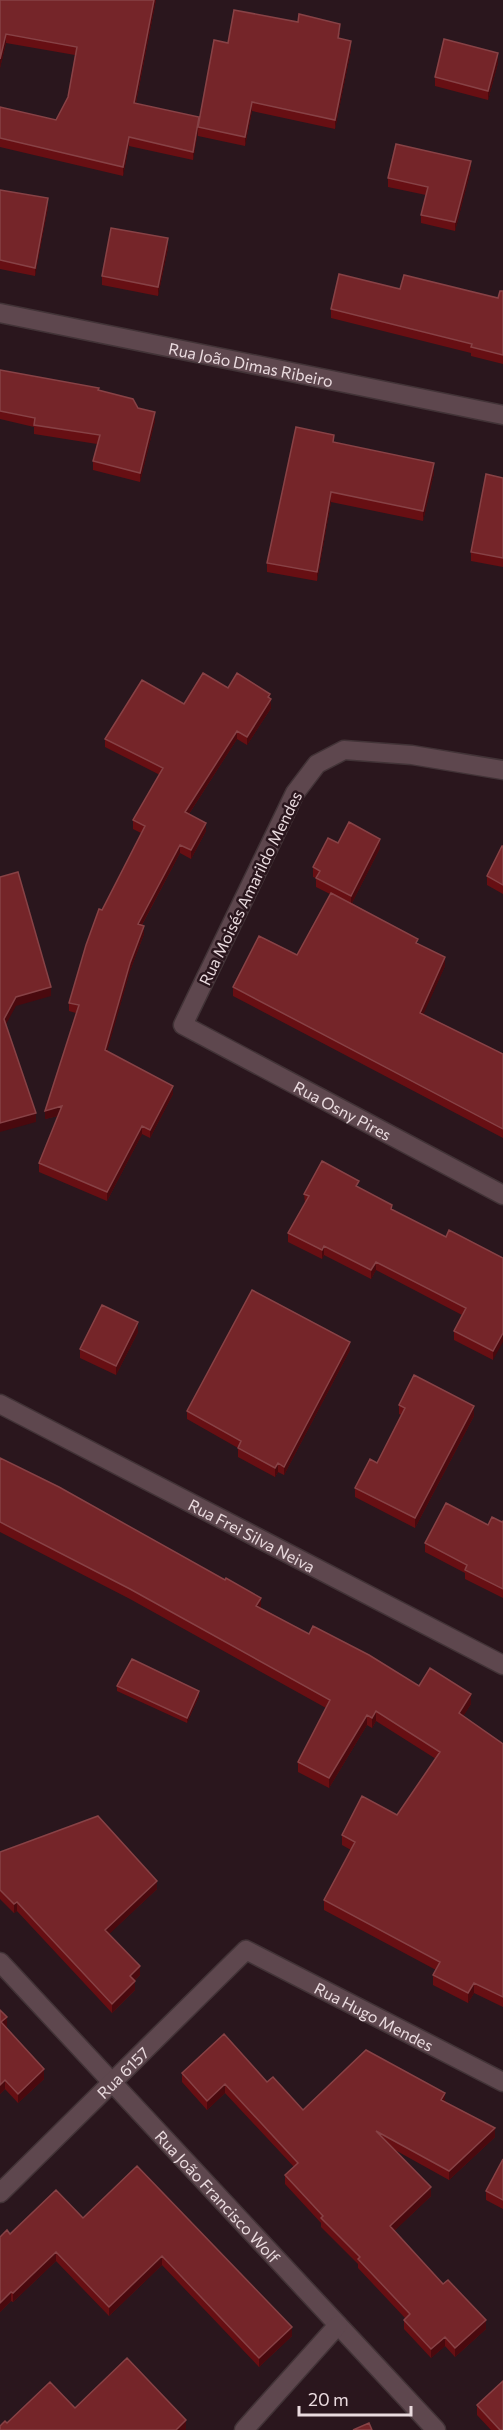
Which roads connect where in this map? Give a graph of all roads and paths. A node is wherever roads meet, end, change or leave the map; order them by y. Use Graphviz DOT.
graph roads {
  1 [pos="0,313"];
  2 [pos="503,415"];
  3 [pos="503,770"];
  4 [pos="183,1025"];
  5 [pos="503,1195"];
  6 [pos="0,1404"];
  7 [pos="503,1665"];
  8 [pos="246,1950"];
  9 [pos="0,1962"];
  10 [pos="112,2082"];
  11 [pos="503,2082"];
  12 [pos="0,2193"];
  13 [pos="338,2325"];
  14 [pos="244,2430"];
  15 [pos="436,2430"];
  1 -- 2 [label="street, Rua João Dimas Ribeiro"];
  3 -- 4 [label="street, Rua Moisés Amarildo Mendes"];
  4 -- 5 [label="street, Rua Osny Pires"];
  6 -- 7 [label="street, Rua Frei Silva Neiva"];
  8 -- 10 [label="street, Rua 6157"];
  8 -- 11 [label="street, Rua Hugo Mendes"];
  9 -- 10 [label="street, Rua João Francisco Wolf"];
  10 -- 12 [label="street, Rua 6157"];
  10 -- 13 [label="street, Rua João Francisco Wolf"];
  13 -- 14 [label="street"];
  13 -- 15 [label="street, Rua João Francisco Wolf"];
}
